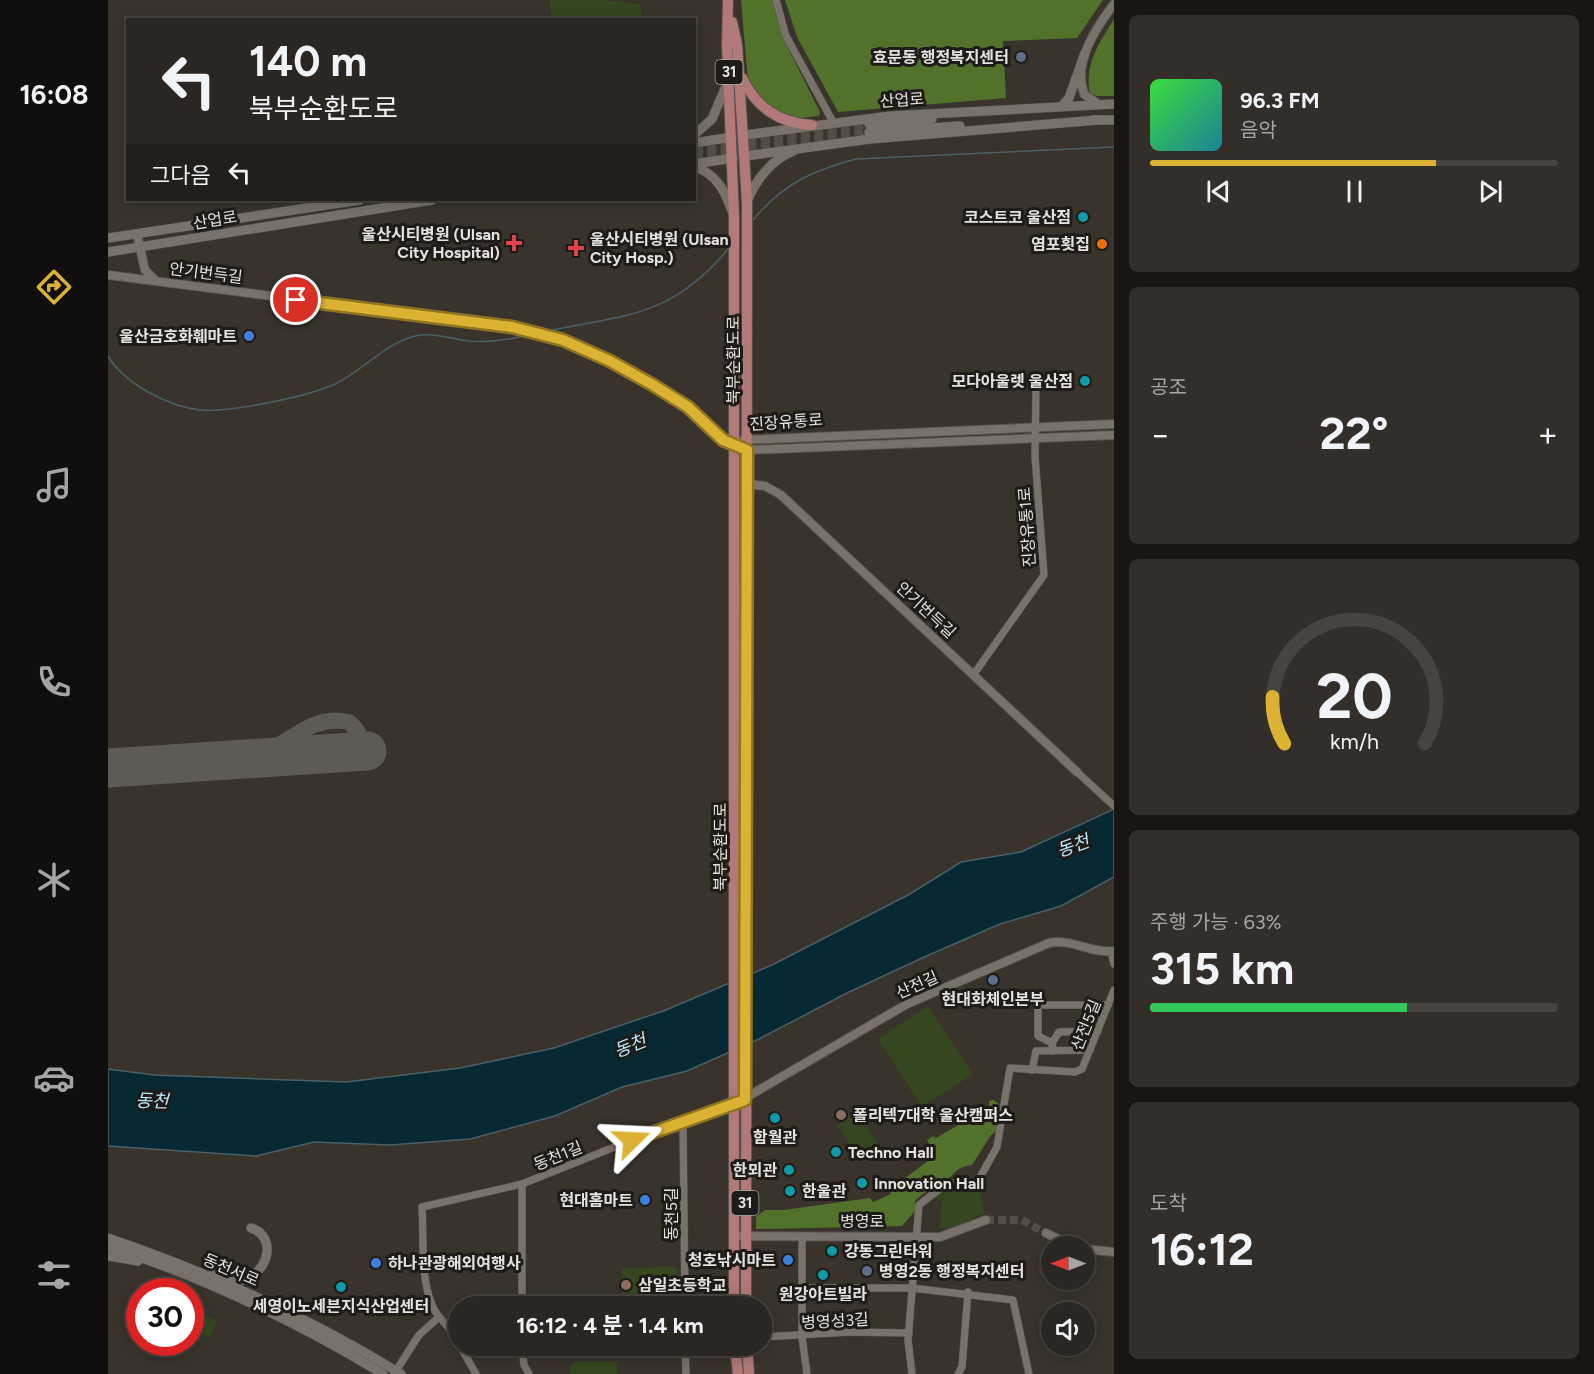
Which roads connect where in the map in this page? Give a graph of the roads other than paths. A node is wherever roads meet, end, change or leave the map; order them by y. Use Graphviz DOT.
graph roads {
  1 [pos="776,0"];
  2 [pos="728,4"];
  3 [pos="1114,4"];
  4 [pos="1085,53"];
  5 [pos="740,72"];
  6 [pos="729,79"];
  7 [pos="1098,104"];
  8 [pos="1114,104"];
  9 [pos="1062,106"];
  10 [pos="1114,108"];
  11 [pos="1098,120"];
  12 [pos="1114,120"];
  13 [pos="833,122"];
  14 [pos="812,125"];
  15 [pos="696,133"];
  16 [pos="745,135"];
  17 [pos="732,136"];
  18 [pos="696,143"];
  19 [pos="804,147"];
  20 [pos="747,156"];
  21 [pos="733,158"];
  22 [pos="696,166"];
  23 [pos="696,167"];
  24 [pos="353,201"];
  25 [pos="426,201"];
  26 [pos="747,205"];
  27 [pos="734,221"];
  28 [pos="137,234"];
  29 [pos="108,238"];
  30 [pos="139,247"];
  31 [pos="108,252"];
  32 [pos="108,275"];
  33 [pos="158,282"];
  34 [pos="1036,387"];
  35 [pos="1114,424"];
  36 [pos="1036,427"];
  37 [pos="1114,435"];
  38 [pos="748,438"];
  39 [pos="1035,439"];
  40 [pos="734,443"];
  41 [pos="747,450"];
  42 [pos="747,484"];
  43 [pos="974,674"];
  44 [pos="1077,772"];
  45 [pos="1114,806"];
  46 [pos="740,918"];
  47 [pos="1112,951"];
  48 [pos="1114,964"];
  49 [pos="1114,990"];
  50 [pos="1038,996"];
  51 [pos="1038,1005"];
  52 [pos="1108,1005"];
  53 [pos="1098,1031"];
  54 [pos="1052,1043"];
  55 [pos="1090,1050"];
  56 [pos="1053,1051"];
  57 [pos="1032,1070"];
  58 [pos="745,1100"];
  59 [pos="733,1105"];
  60 [pos="683,1121"];
  61 [pos="522,1184"];
  62 [pos="986,1220"];
  63 [pos="251,1228"];
  64 [pos="1046,1233"];
  65 [pos="740,1236"];
  66 [pos="802,1236"];
  67 [pos="915,1236"];
  68 [pos="1052,1236"];
  69 [pos="108,1238"];
  70 [pos="108,1246"];
  71 [pos="1095,1250"];
  72 [pos="1114,1252"];
  73 [pos="157,1255"];
  74 [pos="108,1256"];
  75 [pos="177,1270"];
  76 [pos="802,1288"];
  77 [pos="912,1288"];
  78 [pos="968,1292"];
  79 [pos="522,1296"];
  80 [pos="685,1296"];
  81 [pos="736,1296"];
  82 [pos="745,1296"];
  83 [pos="439,1317"];
  84 [pos="448,1324"];
  85 [pos="909,1334"];
  86 [pos="802,1336"];
  87 [pos="772,1337"];
  88 [pos="466,1356"];
  89 [pos="523,1356"];
  90 [pos="685,1356"];
  91 [pos="736,1356"];
  92 [pos="748,1356"];
  93 [pos="397,1373"];
  94 [pos="383,1374"];
  95 [pos="476,1374"];
  96 [pos="529,1374"];
  97 [pos="686,1374"];
  98 [pos="738,1374"];
  99 [pos="749,1374"];
  100 [pos="807,1374"];
  101 [pos="912,1374"];
  102 [pos="958,1374"];
  103 [pos="1029,1374"];
  1 -- 13 [label="street"];
  2 -- 5 [label="main road, 31"];
  2 -- 6 [label="main road, 31"];
  3 -- 4 [label="street"];
  4 -- 7 [label="street"];
  4 -- 9 [label="main road"];
  5 -- 14 [label="main road"];
  5 -- 16 [label="main road, 31"];
  6 -- 15 [label="main road"];
  6 -- 17 [label="main road, 31"];
  7 -- 8 [label="main road, 산업로"];
  7 -- 9 [label="main road, 산업로"];
  9 -- 13 [label="main road, 산업로"];
  10 -- 11 [label="main road, 산업로"];
  11 -- 12 [label="main road, 산업로"];
  11 -- 19 [label="main road, 산업로"];
  13 -- 14 [label="main road, 산업로"];
  14 -- 16 [label="main road, 산업로"];
  16 -- 17 [label="main road, 산업로"];
  16 -- 20 [label="main road, 북부순환도로"];
  17 -- 18 [label="main road, 산업로"];
  17 -- 21 [label="main road, 북부순환도로 / 31"];
  19 -- 20 [label="main road, 산업로"];
  19 -- 26 [label="main road"];
  20 -- 21 [label="main road, 산업로"];
  20 -- 26 [label="main road, 북부순환도로"];
  21 -- 22 [label="main road, 산업로"];
  21 -- 27 [label="main road, 북부순환도로 / 31"];
  23 -- 27 [label="main road"];
  24 -- 28 [label="main road, 산업로"];
  25 -- 30 [label="main road, 산업로"];
  26 -- 38 [label="main road, 북부순환도로 / 31"];
  27 -- 40 [label="main road, 북부순환도로 / 31"];
  28 -- 29 [label="main road, 산업로"];
  28 -- 30 [label="street"];
  30 -- 31 [label="main road, 산업로"];
  30 -- 33 [label="street"];
  32 -- 33 [label="street, 안기번득길"];
  33 -- 40 [label="street, 안기번득길"];
  34 -- 36 [label="street, 진장유통1로"];
  35 -- 36 [label="street, 진장유통로"];
  36 -- 38 [label="street, 진장유통로"];
  36 -- 39 [label="street, 진장유통1로"];
  37 -- 39 [label="street, 진장유통로"];
  38 -- 40 [label="street, 진장유통로"];
  38 -- 41 [label="main road, 북부순환도로 / 31"];
  39 -- 41 [label="street, 진장유통로"];
  39 -- 43 [label="street, 진장유통1로"];
  40 -- 41 [label="street, 진장유통로"];
  40 -- 46 [label="main road, 북부순환도로 / 31"];
  41 -- 42 [label="main road, 북부순환도로 / 31"];
  42 -- 43 [label="street, 안기번득길"];
  42 -- 46 [label="main road, 북부순환도로 / 31"];
  43 -- 44 [label="street, 안기번득길"];
  44 -- 45 [label="street"];
  46 -- 58 [label="main road, 북부순환도로 / 31"];
  46 -- 59 [label="main road, 북부순환도로 / 31"];
  47 -- 48 [label="street"];
  47 -- 58 [label="street, 산전길"];
  49 -- 52 [label="street, 산전5길"];
  50 -- 51 [label="street"];
  51 -- 52 [label="street"];
  51 -- 54 [label="street"];
  52 -- 53 [label="street, 산전5길"];
  53 -- 54 [label="street"];
  53 -- 55 [label="street, 산전5길"];
  54 -- 56 [label="street"];
  55 -- 56 [label="street"];
  55 -- 57 [label="street, 산전5길"];
  56 -- 57 [label="street"];
  57 -- 67 [label="street, 산전5길"];
  58 -- 59 [label="street, 산전길"];
  58 -- 65 [label="main road, 북부순환도로 / 31"];
  59 -- 60 [label="street, 동천1길"];
  59 -- 65 [label="main road, 북부순환도로 / 31"];
  60 -- 61 [label="street, 동천1길"];
  60 -- 80 [label="street, 동천5길"];
  61 -- 79 [label="street"];
  61 -- 83 [label="street, 동천1길"];
  62 -- 67 [label="street, 병영로"];
  63 -- 73 [label="main road"];
  64 -- 68 [label="street"];
  65 -- 66 [label="street, 병영로"];
  65 -- 81 [label="main road, 북부순환도로 / 31"];
  65 -- 82 [label="main road, 북부순환도로 / 31"];
  66 -- 67 [label="street, 병영로"];
  66 -- 76 [label="street"];
  67 -- 77 [label="street"];
  69 -- 73 [label="main road, 동천서로"];
  70 -- 75 [label="main road, 동천서로"];
  71 -- 72 [label="street"];
  73 -- 93 [label="main road, 동천서로"];
  74 -- 75 [label="main road"];
  75 -- 94 [label="main road, 동천서로"];
  76 -- 77 [label="street"];
  76 -- 86 [label="street"];
  77 -- 78 [label="street"];
  77 -- 85 [label="street"];
  78 -- 102 [label="street"];
  78 -- 103 [label="street"];
  83 -- 84 [label="street"];
  83 -- 93 [label="street"];
  85 -- 86 [label="street, 병영성3길"];
  85 -- 101 [label="street"];
  86 -- 87 [label="street, 병영성3길"];
  86 -- 100 [label="street"];
  88 -- 95 [label="street"];
  89 -- 96 [label="street"];
  90 -- 97 [label="street"];
  91 -- 98 [label="main road"];
  92 -- 99 [label="main road"];
}
